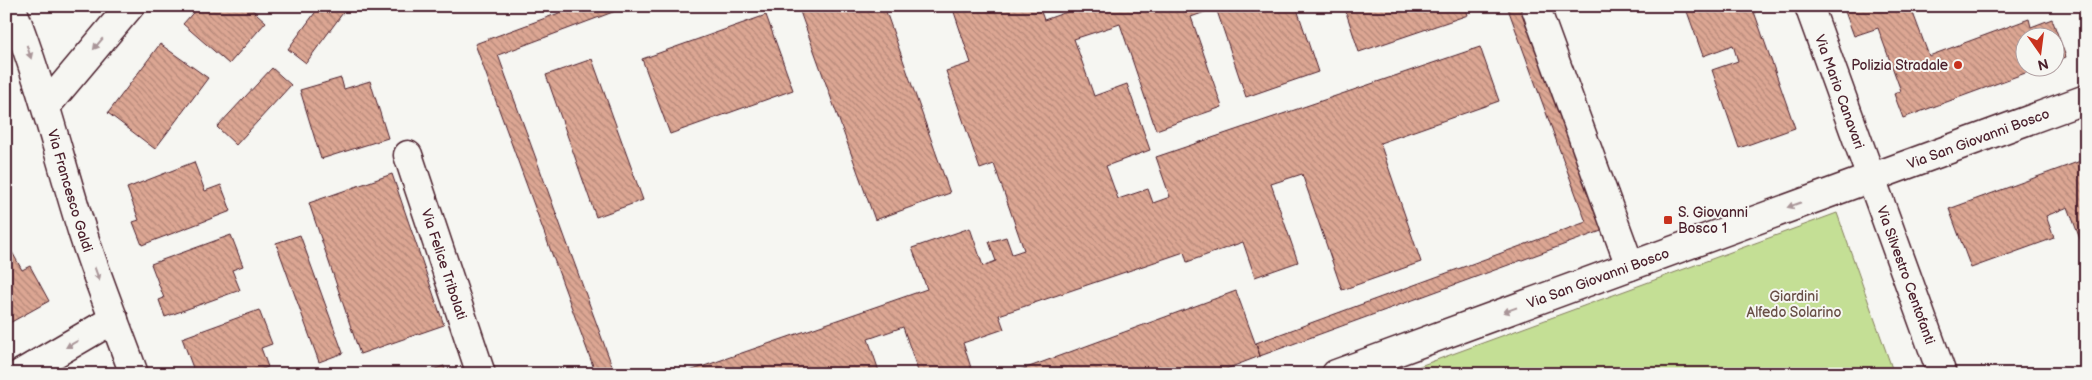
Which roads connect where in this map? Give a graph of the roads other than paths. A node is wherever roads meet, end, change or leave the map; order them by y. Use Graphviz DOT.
graph roads {
  1 [pos="11,6"];
  2 [pos="130,6"];
  3 [pos="1535,6"];
  4 [pos="1809,6"];
  5 [pos="2086,98"];
  6 [pos="46,106"];
  7 [pos="408,155"];
  8 [pos="1872,177"];
  9 [pos="1630,266"];
  10 [pos="114,319"];
  11 [pos="20,374"];
  12 [pos="134,374"];
  13 [pos="481,374"];
  14 [pos="1336,374"];
  15 [pos="1942,374"];
  1 -- 6 [label="street, Via Francesco Galdi, one-way"];
  2 -- 6 [label="street, one-way"];
  3 -- 9 [label="street"];
  4 -- 8 [label="street, Via Mario Canavari"];
  5 -- 8 [label="street, Via San Giovanni Bosco"];
  6 -- 10 [label="street, Via Francesco Galdi, one-way"];
  7 -- 13 [label="street, Via Felice Tribolati"];
  8 -- 9 [label="street, Via San Giovanni Bosco, one-way"];
  8 -- 15 [label="street, Via Silvestro Centofanti"];
  9 -- 14 [label="street, Via San Giovanni Bosco, one-way"];
  10 -- 11 [label="street, one-way"];
  10 -- 12 [label="street, Via Francesco Galdi"];
}
